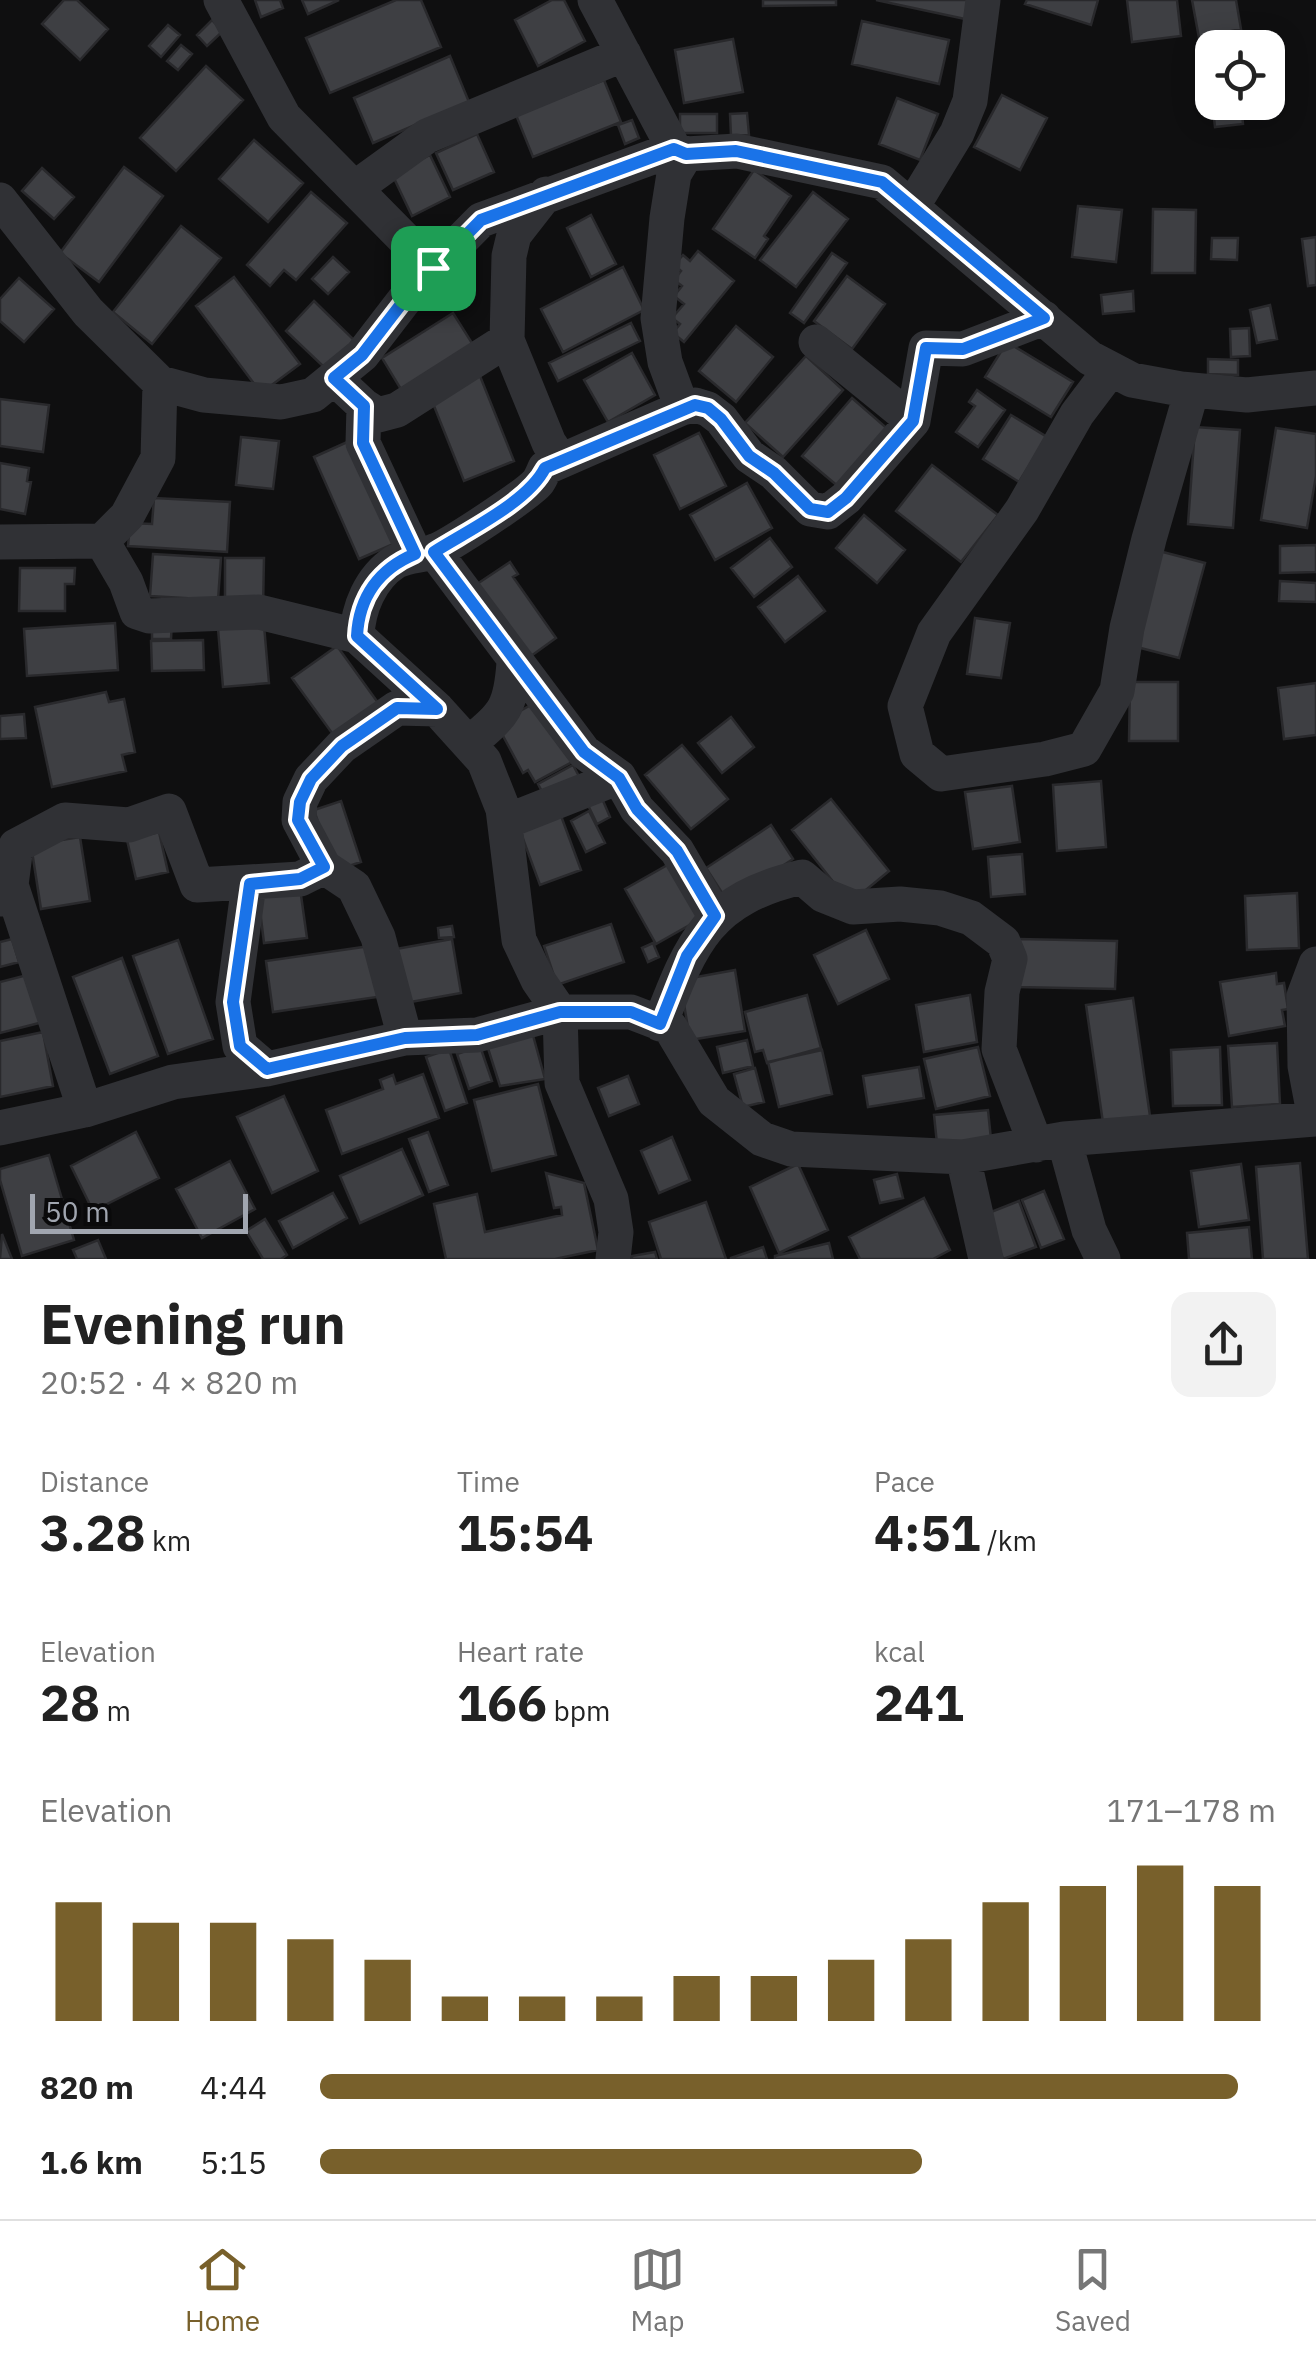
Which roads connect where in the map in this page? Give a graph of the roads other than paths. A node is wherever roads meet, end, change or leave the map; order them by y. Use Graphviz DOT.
graph roads {
  1 [pos="221,0"];
  2 [pos="596,0"];
  3 [pos="983,0"];
  4 [pos="624,54"];
  5 [pos="680,152"];
  6 [pos="355,188"];
  7 [pos="547,194"];
  8 [pos="0,200"];
  9 [pos="912,206"];
  10 [pos="433,268"];
  11 [pos="1044,318"];
  12 [pos="507,340"];
  13 [pos="816,342"];
  14 [pos="1112,369"];
  15 [pos="334,378"];
  16 [pos="160,383"];
  17 [pos="1192,390"];
  18 [pos="1313,395"];
  19 [pos="364,406"];
  20 [pos="682,408"];
  21 [pos="913,421"];
  22 [pos="562,461"];
  23 [pos="102,541"];
  24 [pos="0,542"];
  25 [pos="424,553"];
  26 [pos="357,636"];
  27 [pos="514,662"];
  28 [pos="437,709"];
  29 [pos="470,743"];
  30 [pos="619,778"];
  31 [pos="505,822"];
  32 [pos="324,867"];
  33 [pos="250,884"];
  34 [pos="6,892"];
  35 [pos="715,916"];
  36 [pos="1316,964"];
  37 [pos="560,1012"];
  38 [pos="660,1024"];
  39 [pos="405,1038"];
  40 [pos="267,1069"];
  41 [pos="86,1110"];
  42 [pos="1315,1119"];
  43 [pos="0,1128"];
  44 [pos="1050,1142"];
  45 [pos="963,1157"];
  46 [pos="612,1259"];
  47 [pos="986,1259"];
  48 [pos="1103,1259"];
  1 -- 6 [label="street"];
  2 -- 4 [label="street"];
  3 -- 9 [label="street"];
  4 -- 5 [label="street"];
  4 -- 6 [label="street"];
  5 -- 7 [label="street"];
  5 -- 9 [label="street"];
  5 -- 20 [label="street"];
  6 -- 10 [label="street"];
  7 -- 10 [label="street"];
  7 -- 12 [label="street"];
  8 -- 16 [label="street"];
  9 -- 11 [label="street"];
  10 -- 15 [label="street"];
  11 -- 14 [label="street"];
  11 -- 21 [label="street"];
  12 -- 19 [label="street"];
  12 -- 22 [label="street"];
  13 -- 21 [label="street"];
  14 -- 17 [label="street"];
  14 -- 17 [label="street"];
  15 -- 16 [label="street"];
  15 -- 19 [label="street"];
  16 -- 23 [label="street"];
  17 -- 18 [label="street"];
  19 -- 25 [label="street"];
  20 -- 21 [label="street"];
  20 -- 22 [label="street"];
  22 -- 25 [label="street"];
  23 -- 24 [label="street"];
  23 -- 26 [label="street"];
  25 -- 26 [label="street"];
  25 -- 27 [label="street"];
  26 -- 28 [label="street"];
  27 -- 29 [label="street"];
  27 -- 30 [label="street"];
  28 -- 29 [label="street"];
  28 -- 32 [label="street"];
  29 -- 31 [label="street"];
  30 -- 31 [label="street"];
  30 -- 35 [label="street"];
  31 -- 37 [label="street"];
  32 -- 33 [label="street"];
  32 -- 39 [label="street"];
  33 -- 34 [label="street"];
  33 -- 40 [label="street"];
  34 -- 41 [label="street"];
  35 -- 38 [label="street"];
  35 -- 44 [label="street"];
  36 -- 42 [label="street"];
  37 -- 38 [label="street"];
  37 -- 39 [label="street"];
  37 -- 46 [label="street"];
  38 -- 45 [label="street"];
  39 -- 40 [label="street"];
  40 -- 41 [label="street"];
  41 -- 43 [label="street"];
  42 -- 44 [label="street"];
  44 -- 45 [label="street"];
  44 -- 48 [label="street"];
  45 -- 47 [label="street"];
}
